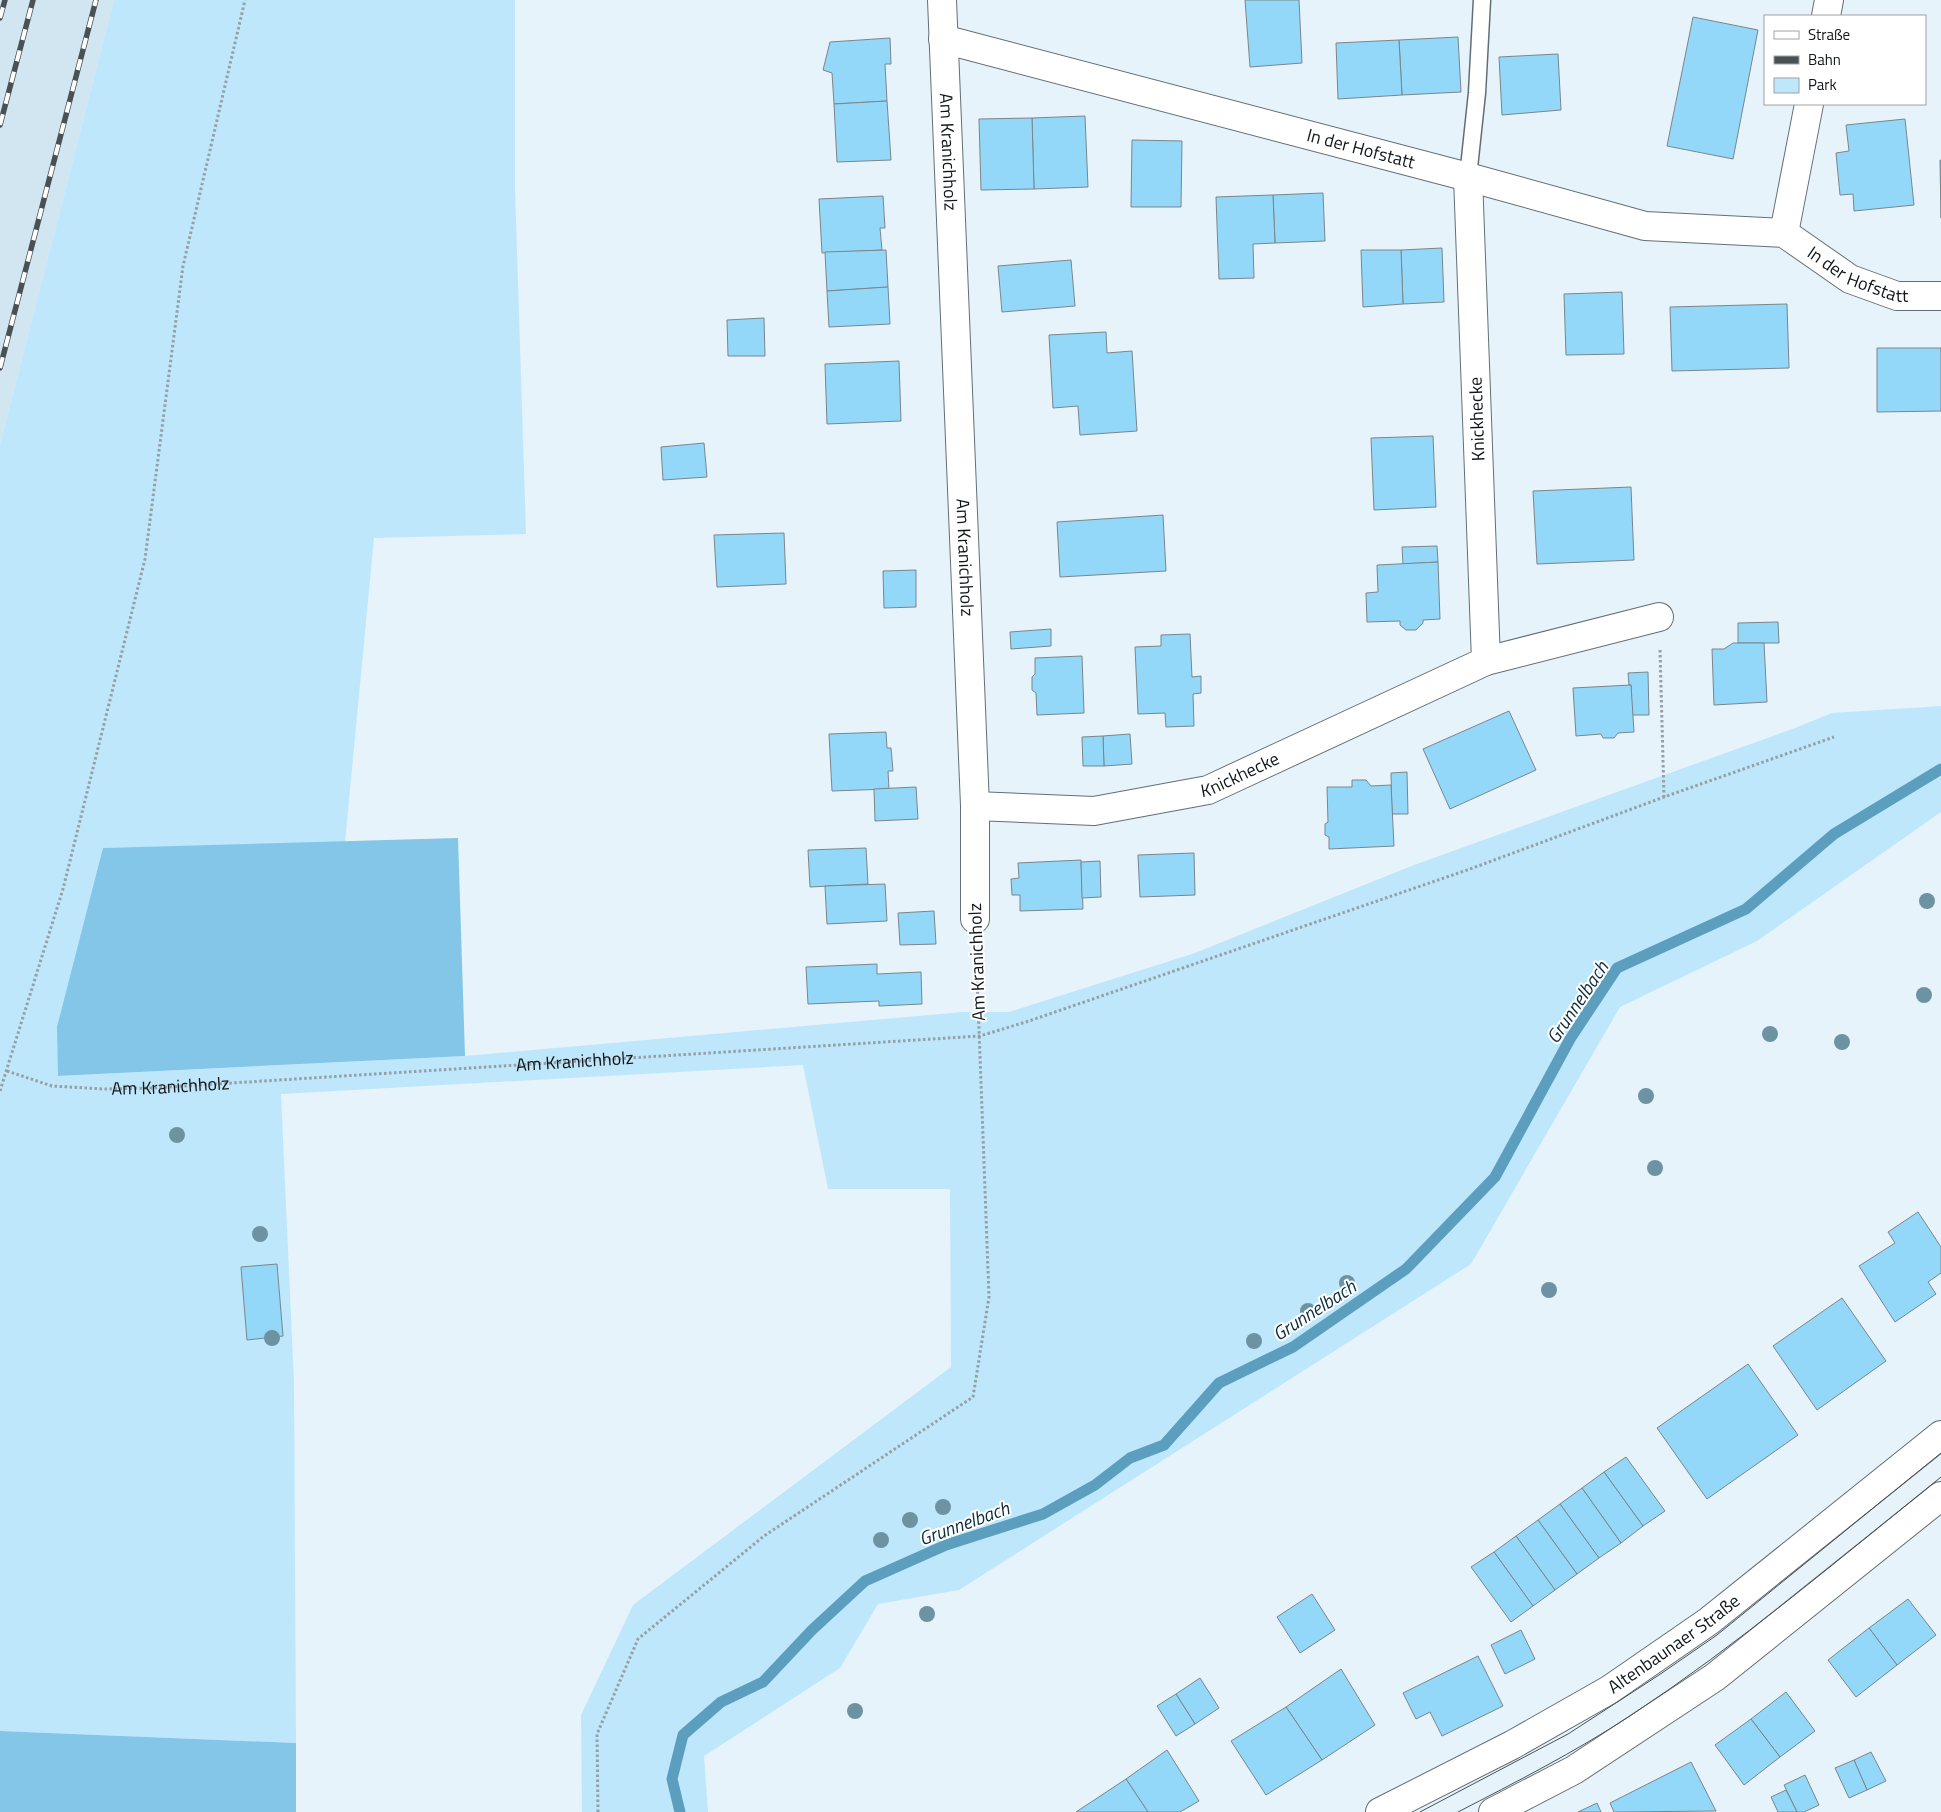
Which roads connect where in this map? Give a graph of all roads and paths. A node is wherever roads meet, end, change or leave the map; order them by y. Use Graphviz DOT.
graph roads {
  1 [pos="245,0"];
  2 [pos="942,0"];
  3 [pos="1482,0"];
  4 [pos="1829,0"];
  5 [pos="1826,15"];
  6 [pos="943,39"];
  7 [pos="1809,105"];
  8 [pos="1468,177"];
  9 [pos="1784,233"];
  10 [pos="1941,296"];
  11 [pos="1659,617"];
  12 [pos="1486,661"];
  13 [pos="1834,737"];
  14 [pos="1664,797"];
  15 [pos="975,806"];
  16 [pos="975,919"];
  17 [pos="980,1036"];
  18 [pos="7,1071"];
  19 [pos="0,1091"];
  20 [pos="1941,1435"];
  21 [pos="1941,1496"];
  22 [pos="598,1812"];
  23 [pos="1380,1812"];
  24 [pos="1494,1812"];
  1 -- 18 [label="path"];
  2 -- 6 [label="street, Am Kranichholz"];
  3 -- 8 [label="lane"];
  4 -- 5 [label="street"];
  6 -- 8 [label="street, In der Hofstatt"];
  6 -- 15 [label="street, Am Kranichholz"];
  7 -- 9 [label="street"];
  8 -- 9 [label="street, In der Hofstatt"];
  8 -- 12 [label="street, Knickhecke"];
  9 -- 10 [label="street, In der Hofstatt"];
  11 -- 12 [label="street, Knickhecke"];
  11 -- 14 [label="path"];
  12 -- 15 [label="street, Knickhecke"];
  13 -- 14 [label="path"];
  14 -- 17 [label="path"];
  15 -- 16 [label="street, Am Kranichholz"];
  16 -- 17 [label="path, Am Kranichholz"];
  17 -- 18 [label="path, Am Kranichholz"];
  17 -- 22 [label="path"];
  18 -- 19 [label="path"];
  20 -- 23 [label="street, Altenbaunaer Straße"];
  21 -- 24 [label="street"];
}
